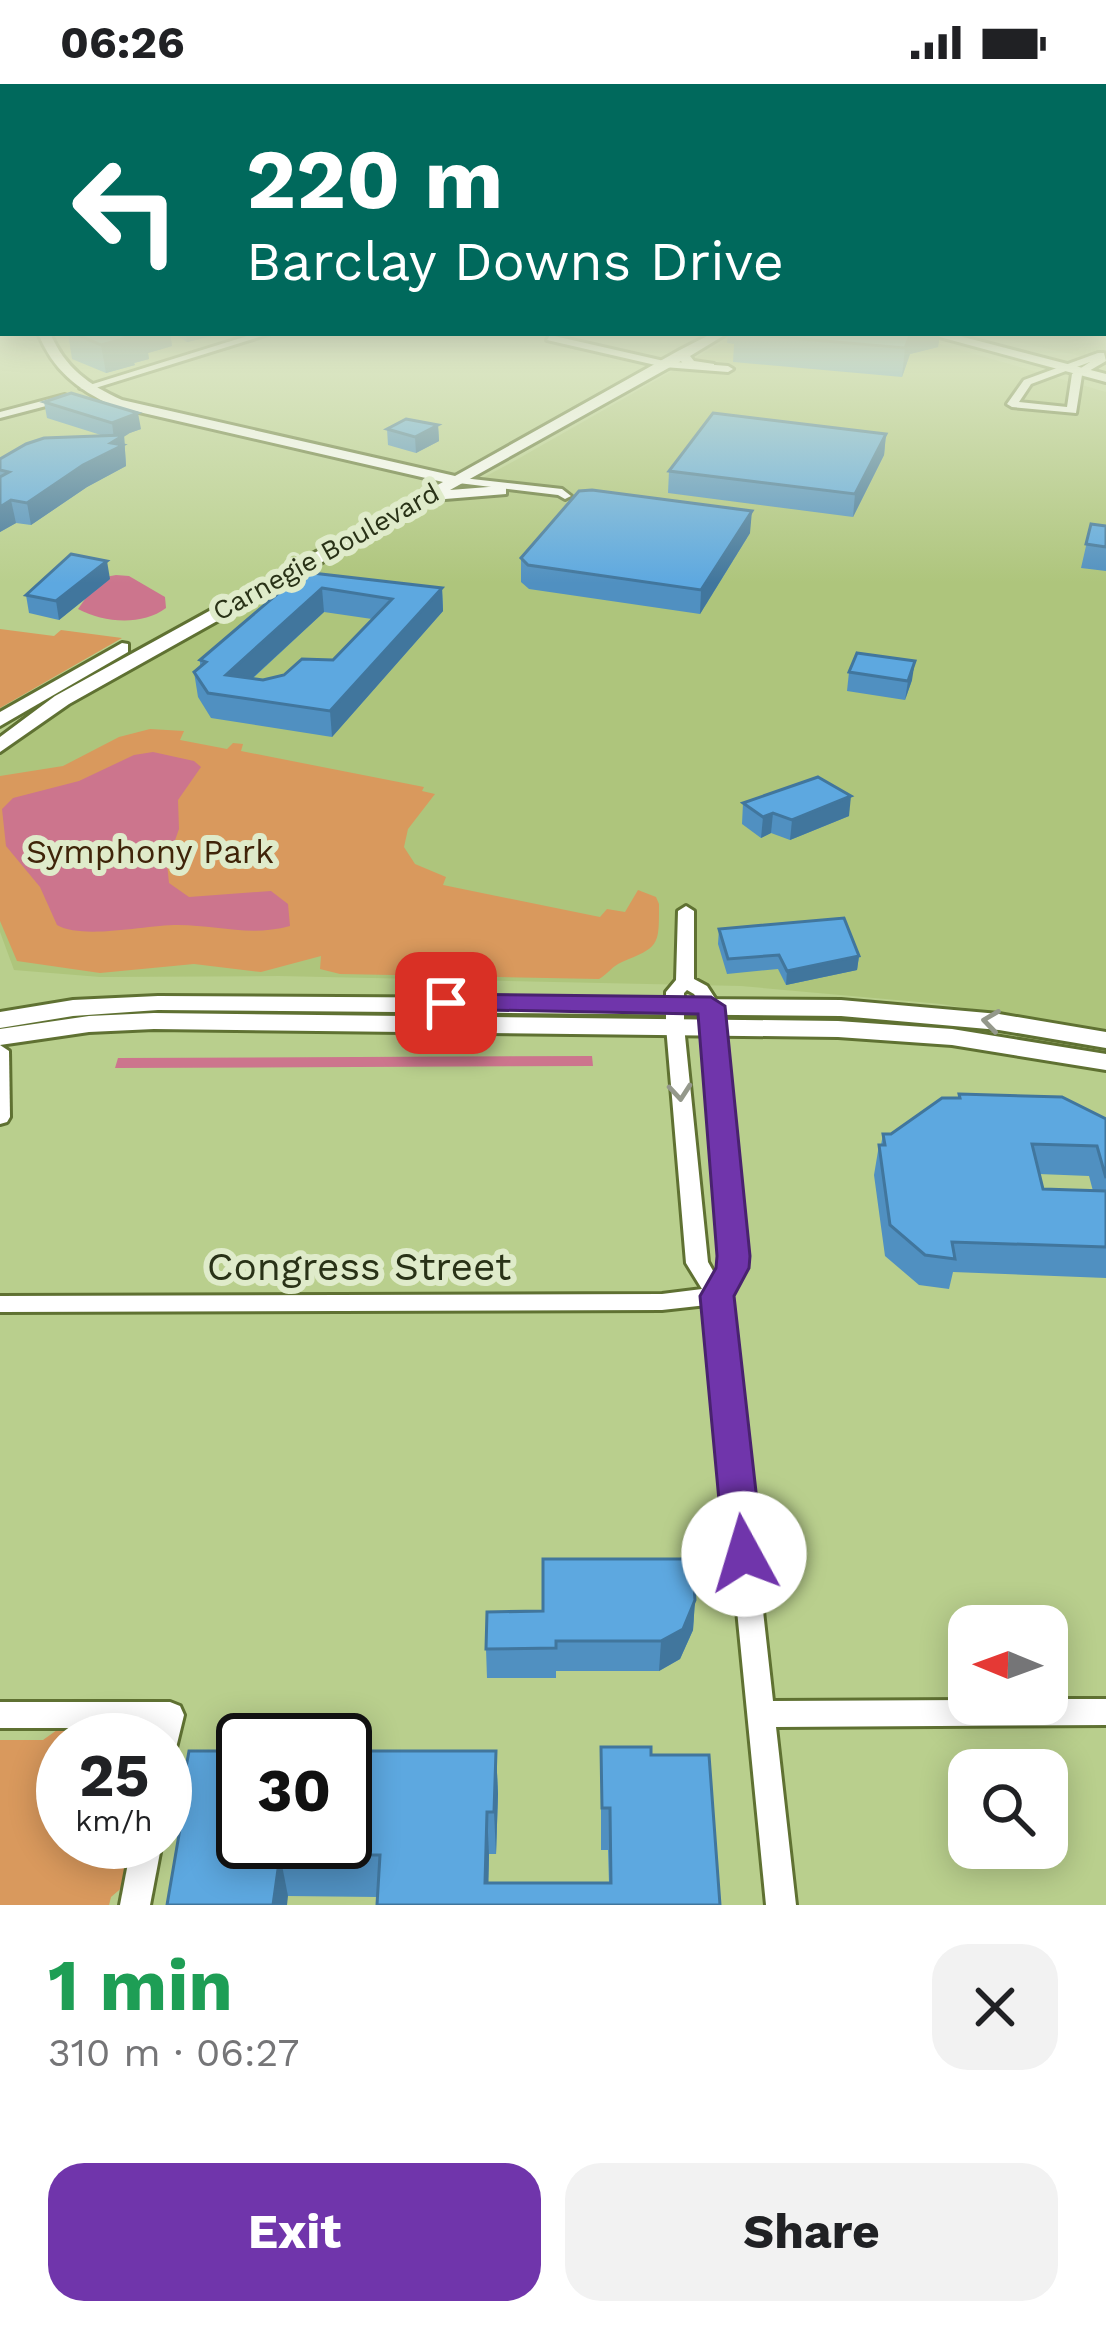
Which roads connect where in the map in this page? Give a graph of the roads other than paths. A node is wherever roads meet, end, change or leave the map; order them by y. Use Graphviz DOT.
graph roads {
  1 [pos="156,413"];
  2 [pos="556,413"];
  3 [pos="575,413"];
  4 [pos="493,458"];
  5 [pos="445,478"];
  6 [pos="508,488"];
  7 [pos="412,504"];
  8 [pos="0,720"];
  9 [pos="0,746"];
  10 [pos="686,911"];
  11 [pos="685,981"];
  12 [pos="674,1016"];
  13 [pos="712,1016"];
  14 [pos="0,1020"];
  15 [pos="0,1037"];
  16 [pos="1106,1040"];
  17 [pos="0,1051"];
  18 [pos="1106,1062"];
  19 [pos="0,1117"];
  20 [pos="717,1296"];
  21 [pos="0,1304"];
  22 [pos="1106,1712"];
  23 [pos="761,1714"];
  24 [pos="0,1715"];
  25 [pos="36,1718"];
  26 [pos="142,1869"];
  27 [pos="135,1905"];
  28 [pos="781,1905"];
  1 -- 5 [label="street"];
  2 -- 5 [label="street, Carnegie Boulevard"];
  3 -- 4 [label="street, Carnegie Boulevard"];
  4 -- 5 [label="street, Carnegie Boulevard"];
  4 -- 6 [label="street"];
  5 -- 6 [label="street"];
  5 -- 7 [label="street, Carnegie Boulevard"];
  5 -- 8 [label="street, Carnegie Boulevard"];
  6 -- 7 [label="street"];
  7 -- 9 [label="street, Carnegie Boulevard"];
  10 -- 11 [label="street"];
  11 -- 12 [label="street"];
  11 -- 13 [label="street"];
  12 -- 13 [label="street"];
  12 -- 14 [label="street"];
  12 -- 15 [label="street"];
  12 -- 20 [label="street, one-way"];
  16 -- 13 [label="street, one-way"];
  13 -- 18 [label="street"];
  13 -- 20 [label="street"];
  17 -- 19 [label="street"];
  20 -- 21 [label="street, Congress Street"];
  20 -- 23 [label="street"];
  22 -- 23 [label="street"];
  23 -- 28 [label="street"];
  24 -- 25 [label="street"];
  26 -- 27 [label="street"];
}
